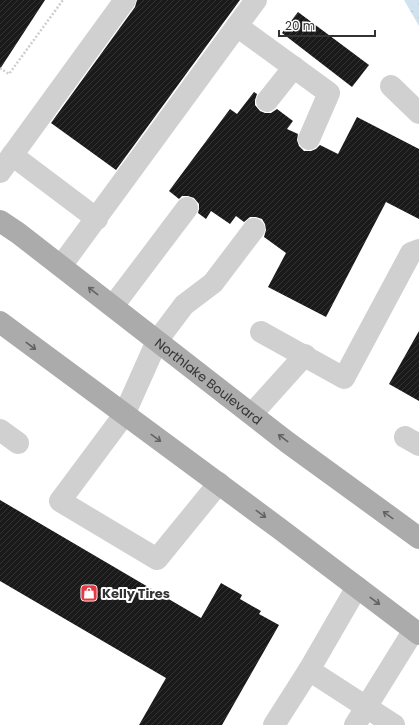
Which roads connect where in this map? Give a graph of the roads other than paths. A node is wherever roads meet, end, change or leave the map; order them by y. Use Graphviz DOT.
graph roads {
  1 [pos="125,0"];
  2 [pos="256,0"];
  3 [pos="237,26"];
  4 [pos="294,67"];
  5 [pos="391,86"];
  6 [pos="266,101"];
  7 [pos="419,113"];
  8 [pos="309,139"];
  9 [pos="12,155"];
  10 [pos="0,172"];
  11 [pos="188,208"];
  12 [pos="97,219"];
  13 [pos="0,222"];
  14 [pos="254,229"];
  15 [pos="419,250"];
  16 [pos="61,266"];
  17 [pos="113,306"];
  18 [pos="0,322"];
  19 [pos="261,332"];
  20 [pos="157,341"];
  21 [pos="305,355"];
  22 [pos="252,414"];
  23 [pos="124,415"];
  24 [pos="0,430"];
  25 [pos="18,443"];
  26 [pos="219,484"];
  27 [pos="418,533"];
  28 [pos="357,587"];
  29 [pos="416,632"];
  30 [pos="308,670"];
  31 [pos="361,716"];
  32 [pos="274,725"];
  33 [pos="394,725"];
  1 -- 9 [label="lane"];
  2 -- 3 [label="lane"];
  3 -- 4 [label="lane"];
  3 -- 12 [label="lane"];
  4 -- 6 [label="lane"];
  4 -- 8 [label="lane"];
  5 -- 7 [label="lane"];
  9 -- 10 [label="lane"];
  9 -- 12 [label="lane"];
  11 -- 17 [label="lane"];
  12 -- 16 [label="lane"];
  13 -- 16 [label="main road, Northlake Boulevard"];
  14 -- 20 [label="lane"];
  15 -- 21 [label="lane"];
  17 -- 16 [label="main road, Northlake Boulevard, one-way"];
  17 -- 20 [label="main road, Northlake Boulevard"];
  18 -- 23 [label="main road, one-way"];
  19 -- 21 [label="lane"];
  20 -- 22 [label="main road, Northlake Boulevard"];
  20 -- 23 [label="lane"];
  21 -- 22 [label="lane"];
  27 -- 22 [label="main road, Northlake Boulevard, one-way"];
  23 -- 26 [label="main road, one-way"];
  23 -- 26 [label="lane"];
  24 -- 25 [label="lane"];
  26 -- 28 [label="main road, one-way"];
  28 -- 29 [label="main road, one-way"];
  28 -- 30 [label="lane"];
  29 -- 31 [label="lane"];
  30 -- 31 [label="lane"];
  30 -- 32 [label="lane"];
  31 -- 33 [label="lane"];
}
